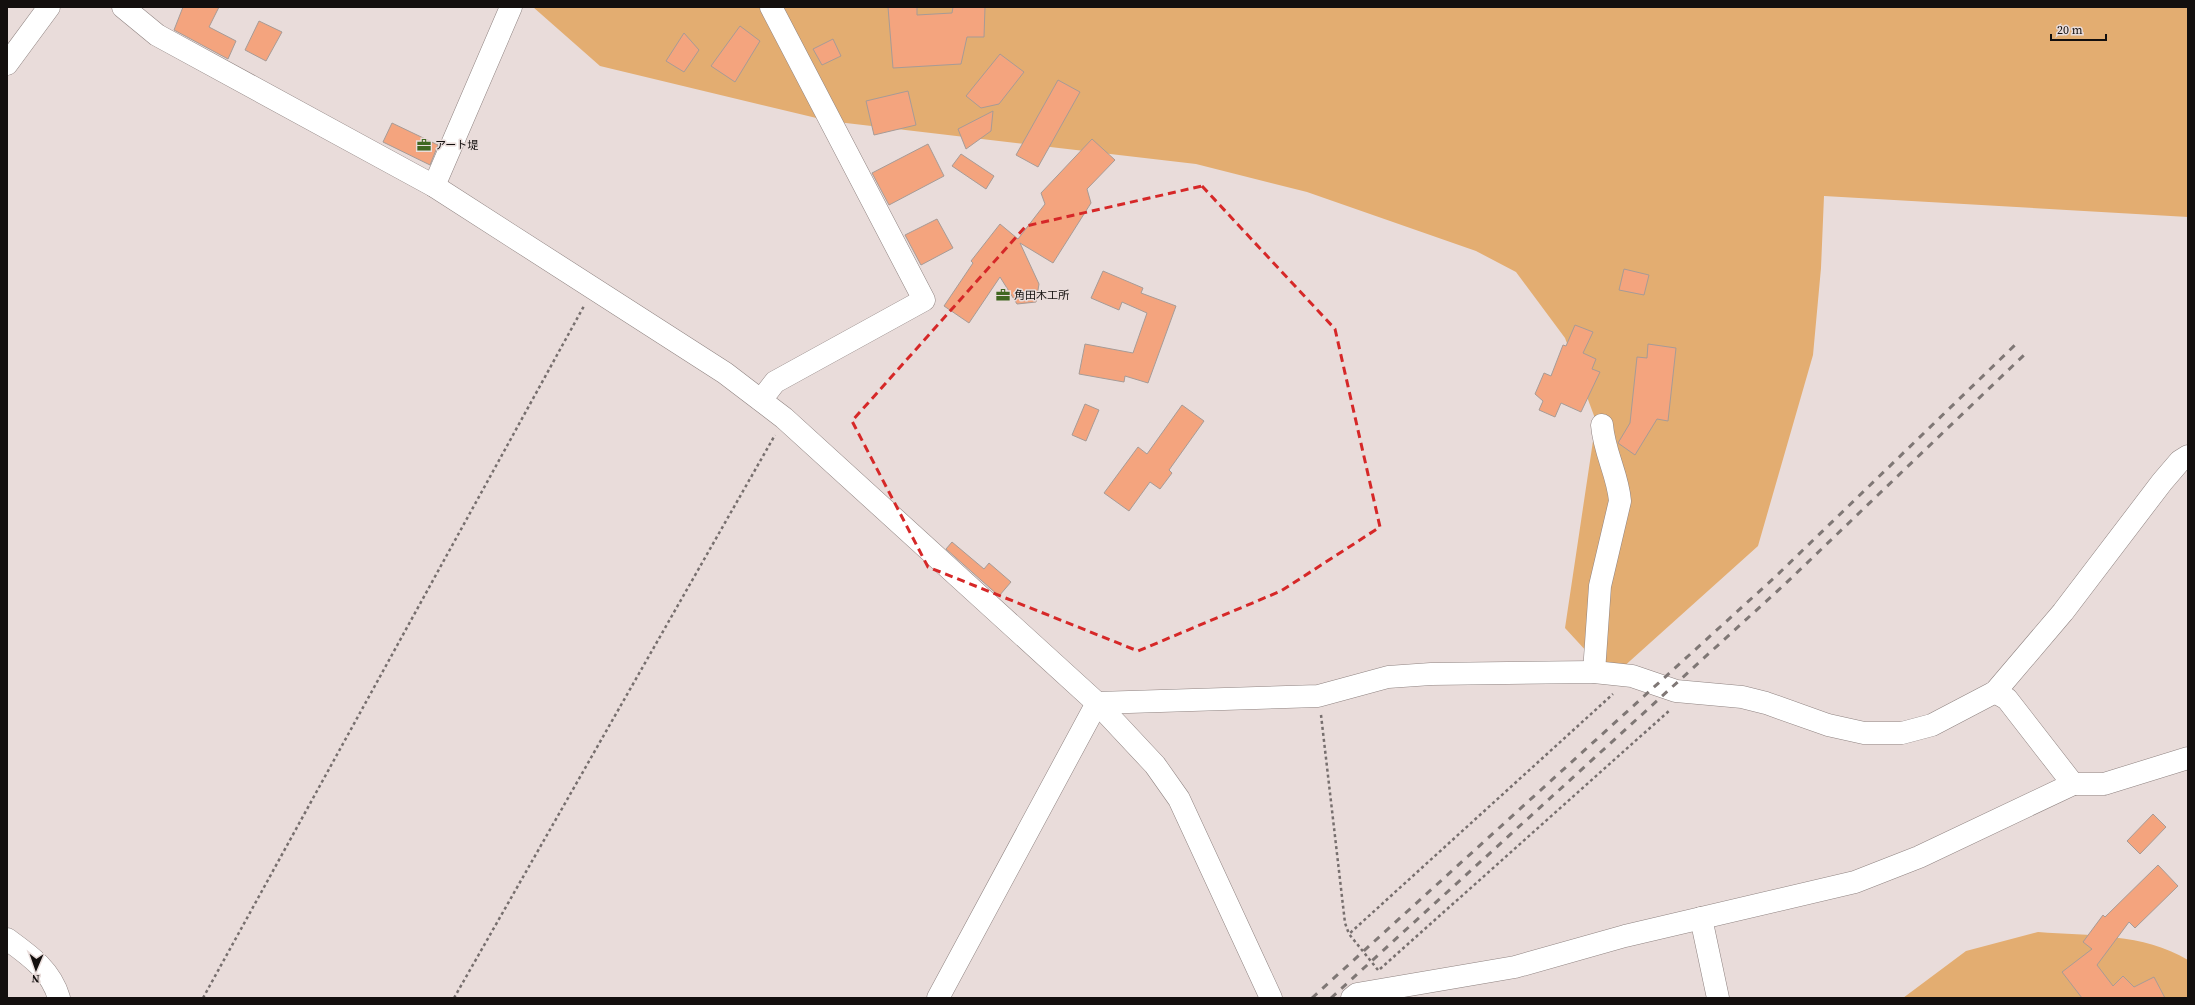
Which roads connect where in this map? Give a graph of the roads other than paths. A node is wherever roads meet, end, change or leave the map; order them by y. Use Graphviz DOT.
graph roads {
  1 [pos="49,7"];
  2 [pos="123,7"];
  3 [pos="511,7"];
  4 [pos="771,7"];
  5 [pos="7,64"];
  6 [pos="434,186"];
  7 [pos="761,400"];
  8 [pos="1602,425"];
  9 [pos="2188,456"];
  10 [pos="1594,672"];
  11 [pos="1995,692"];
  12 [pos="1097,703"];
  13 [pos="2188,758"];
  14 [pos="2073,784"];
  15 [pos="1701,918"];
  16 [pos="7,939"];
  17 [pos="1355,996"];
  18 [pos="60,998"];
  19 [pos="938,998"];
  20 [pos="1271,998"];
  21 [pos="1718,998"];
  1 -- 5 [label="street"];
  2 -- 6 [label="street"];
  3 -- 6 [label="street"];
  4 -- 7 [label="street"];
  6 -- 7 [label="street"];
  7 -- 12 [label="street"];
  8 -- 10 [label="street"];
  9 -- 11 [label="street"];
  10 -- 11 [label="street"];
  10 -- 12 [label="street"];
  11 -- 14 [label="street"];
  12 -- 19 [label="street"];
  12 -- 20 [label="street"];
  13 -- 14 [label="street"];
  14 -- 15 [label="street"];
  15 -- 17 [label="street"];
  15 -- 21 [label="street"];
  16 -- 18 [label="street"];
}
